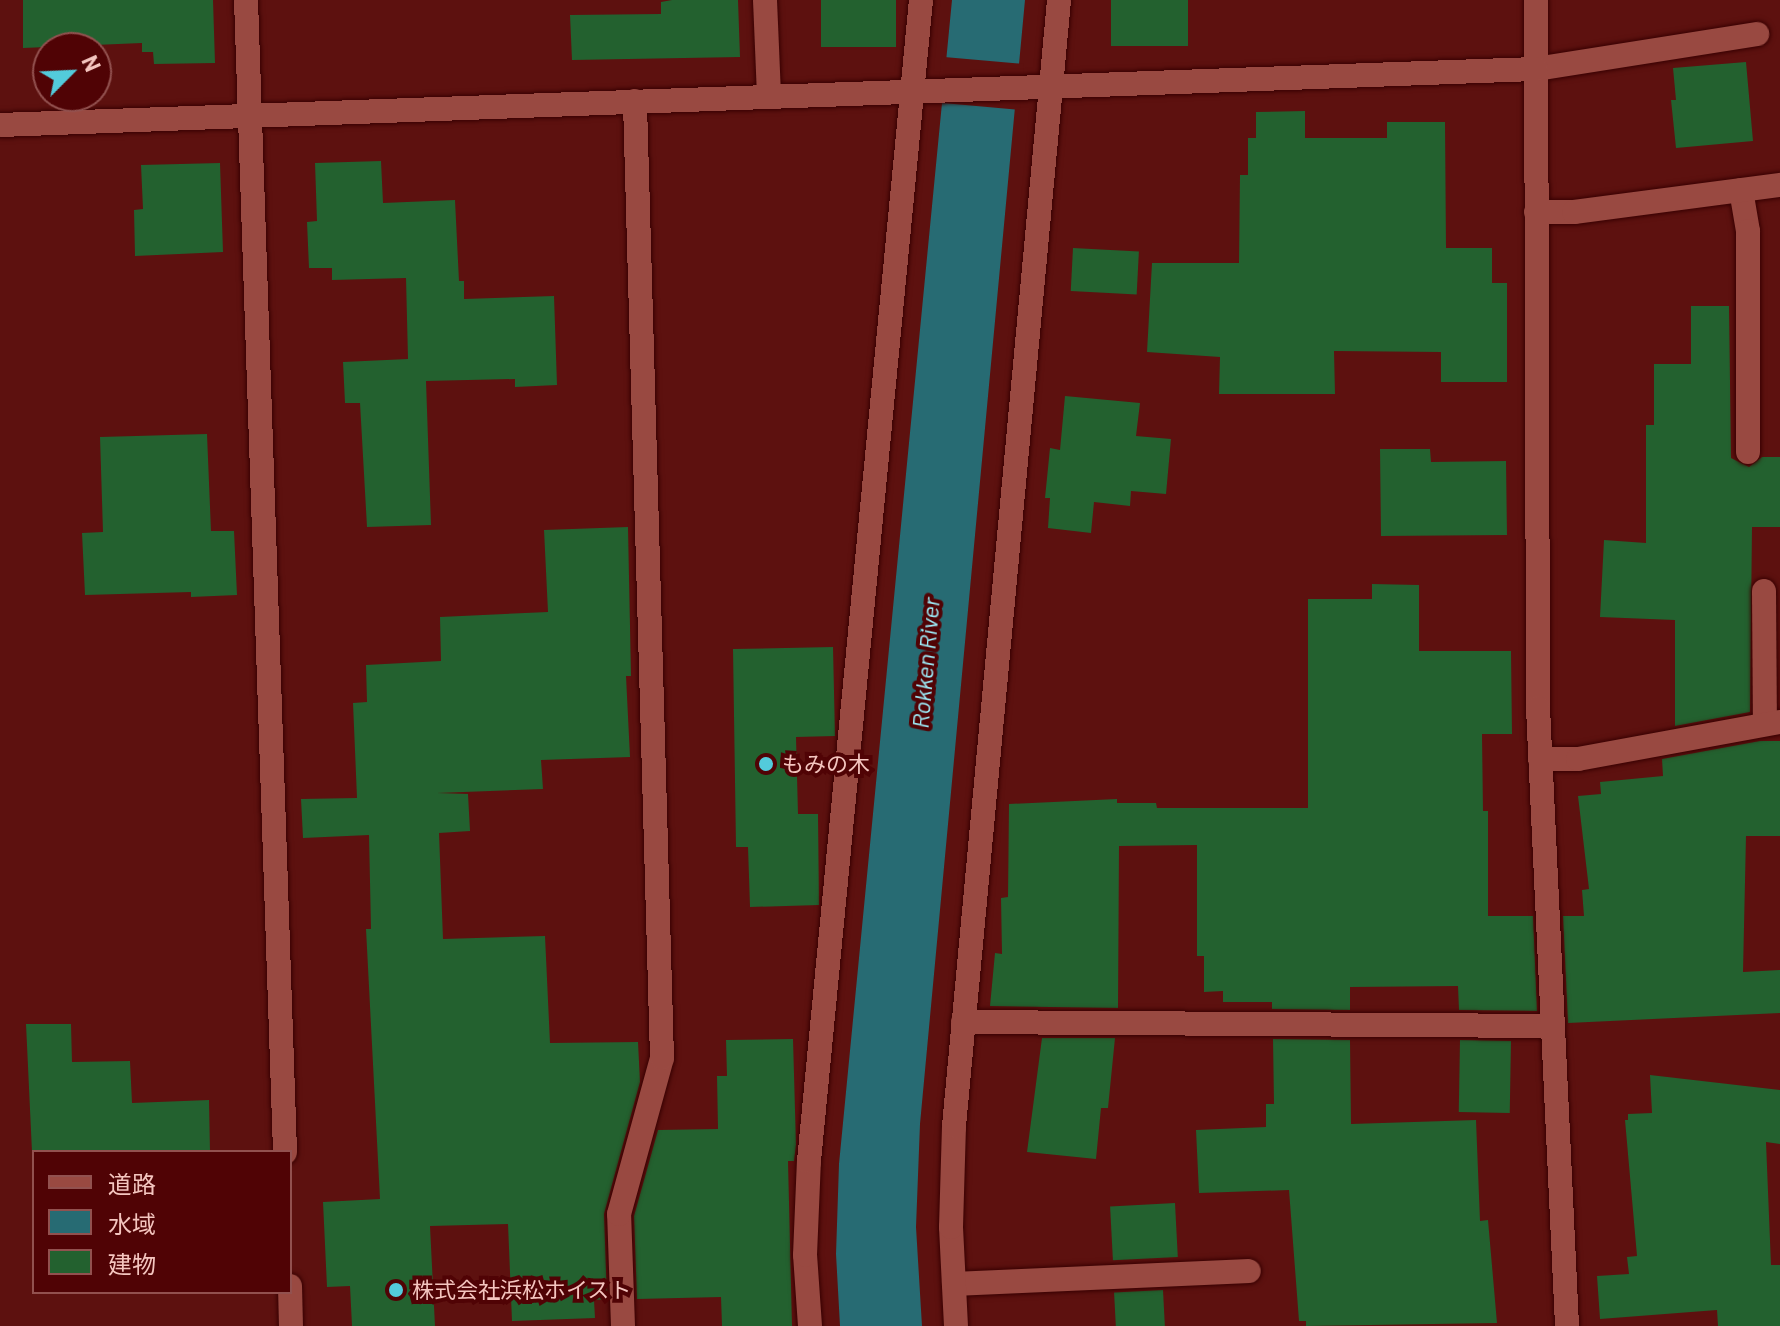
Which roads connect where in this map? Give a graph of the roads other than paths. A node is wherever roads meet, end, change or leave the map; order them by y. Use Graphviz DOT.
graph roads {
  1 [pos="246,0"];
  2 [pos="765,0"];
  3 [pos="921,0"];
  4 [pos="1059,0"];
  5 [pos="1536,0"];
  6 [pos="1757,34"];
  7 [pos="1536,69"];
  8 [pos="1042,86"];
  9 [pos="920,91"];
  10 [pos="769,96"];
  11 [pos="635,101"];
  12 [pos="250,116"];
  13 [pos="0,125"];
  14 [pos="1780,185"];
  15 [pos="1741,190"];
  16 [pos="1536,212"];
  17 [pos="1748,452"];
  18 [pos="1764,591"];
  19 [pos="1772,723"];
  20 [pos="1540,759"];
  21 [pos="963,1022"];
  22 [pos="1552,1026"];
  23 [pos="285,1150"];
  24 [pos="1249,1271"];
  25 [pos="954,1284"];
  26 [pos="290,1294"];
  27 [pos="291,1326"];
  28 [pos="623,1326"];
  29 [pos="810,1326"];
  30 [pos="956,1326"];
  31 [pos="1567,1326"];
  1 -- 12 [label="street"];
  2 -- 10 [label="street"];
  3 -- 9 [label="street"];
  4 -- 8 [label="street"];
  5 -- 7 [label="street"];
  6 -- 7 [label="street"];
  7 -- 8 [label="street"];
  7 -- 16 [label="street"];
  8 -- 9 [label="street"];
  8 -- 21 [label="street"];
  9 -- 10 [label="street"];
  9 -- 29 [label="street"];
  10 -- 11 [label="street"];
  11 -- 12 [label="street"];
  11 -- 28 [label="street"];
  12 -- 13 [label="street"];
  12 -- 23 [label="street"];
  14 -- 15 [label="street"];
  15 -- 16 [label="street"];
  15 -- 17 [label="street"];
  16 -- 20 [label="street"];
  18 -- 19 [label="street"];
  19 -- 20 [label="street"];
  20 -- 22 [label="street"];
  21 -- 22 [label="street"];
  21 -- 25 [label="street"];
  22 -- 31 [label="street"];
  24 -- 25 [label="street"];
  25 -- 30 [label="street"];
  26 -- 27 [label="street"];
}
